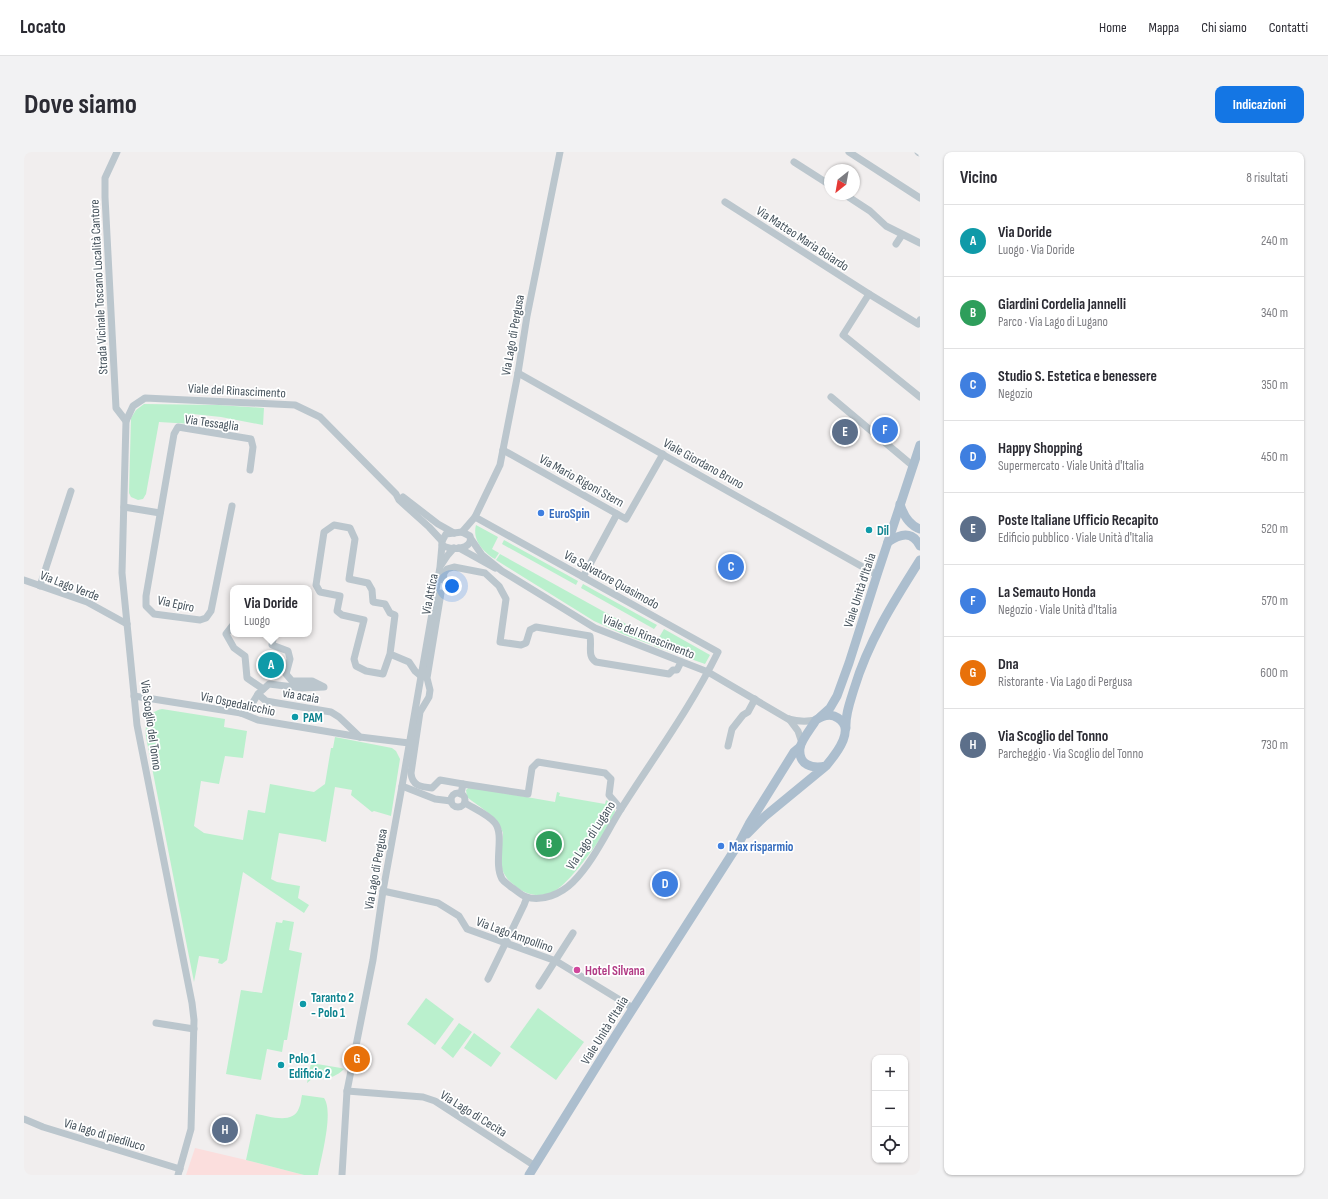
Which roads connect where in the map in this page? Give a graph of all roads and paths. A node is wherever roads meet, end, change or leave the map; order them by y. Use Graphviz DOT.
graph roads {
  1 [pos="117,152"];
  2 [pos="560,152"];
  3 [pos="849,152"];
  4 [pos="794,162"];
  5 [pos="824,181"];
  6 [pos="920,198"];
  7 [pos="854,200"];
  8 [pos="725,202"];
  9 [pos="902,235"];
  10 [pos="920,243"];
  11 [pos="896,244"];
  12 [pos="868,294"];
  13 [pos="920,320"];
  14 [pos="518,373"];
  15 [pos="831,397"];
  16 [pos="920,397"];
  17 [pos="126,420"];
  18 [pos="920,445"];
  19 [pos="503,450"];
  20 [pos="663,454"];
  21 [pos="913,466"];
  22 [pos="250,470"];
  23 [pos="72,491"];
  24 [pos="396,494"];
  25 [pos="900,504"];
  26 [pos="232,506"];
  27 [pos="124,507"];
  28 [pos="160,513"];
  29 [pos="617,514"];
  30 [pos="475,517"];
  31 [pos="920,528"];
  32 [pos="462,532"];
  33 [pos="454,533"];
  34 [pos="470,538"];
  35 [pos="888,542"];
  36 [pos="442,543"];
  37 [pos="920,546"];
  38 [pos="456,548"];
  39 [pos="920,560"];
  40 [pos="440,567"];
  41 [pos="502,571"];
  42 [pos="877,575"];
  43 [pos="583,577"];
  44 [pos="24,580"];
  45 [pos="40,586"];
  46 [pos="128,624"];
  47 [pos="230,629"];
  48 [pos="273,637"];
  49 [pos="390,654"];
  50 [pos="680,662"];
  51 [pos="708,672"];
  52 [pos="421,676"];
  53 [pos="261,692"];
  54 [pos="418,694"];
  55 [pos="134,696"];
  56 [pos="429,697"];
  57 [pos="755,699"];
  58 [pos="241,713"];
  59 [pos="788,719"];
  60 [pos="818,719"];
  61 [pos="846,730"];
  62 [pos="360,737"];
  63 [pos="409,743"];
  64 [pos="801,745"];
  65 [pos="728,746"];
  66 [pos="826,766"];
  67 [pos="464,784"];
  68 [pos="402,786"];
  69 [pos="461,794"];
  70 [pos="450,801"];
  71 [pos="465,803"];
  72 [pos="622,809"];
  73 [pos="741,840"];
  74 [pos="383,891"];
  75 [pos="526,897"];
  76 [pos="573,933"];
  77 [pos="506,943"];
  78 [pos="556,961"];
  79 [pos="488,979"];
  80 [pos="539,986"];
  81 [pos="633,1008"];
  82 [pos="156,1023"];
  83 [pos="194,1029"];
  84 [pos="347,1091"];
  85 [pos="24,1119"];
  86 [pos="535,1166"];
  87 [pos="179,1172"];
  88 [pos="342,1175"];
  89 [pos="530,1175"];
  1 -- 17 [label="street, Strada Vicinale Toscano Località Cantore"];
  2 -- 14 [label="street, Via Lago di Pergusa"];
  3 -- 6 [label="street"];
  4 -- 5 [label="street"];
  7 -- 9 [label="street"];
  8 -- 12 [label="street, Via Matteo Maria Boiardo"];
  9 -- 10 [label="street"];
  9 -- 11 [label="street"];
  12 -- 13 [label="street, Via Matteo Maria Boiardo"];
  12 -- 16 [label="street"];
  14 -- 19 [label="street, Via Lago di Pergusa"];
  14 -- 20 [label="street, Viale Giordano Bruno"];
  15 -- 21 [label="street"];
  17 -- 24 [label="street, Viale del Rinascimento"];
  17 -- 27 [label="street, Via Scoglio del Tonno"];
  18 -- 21 [label="main road, Viale Unità d'Italia"];
  19 -- 29 [label="street, Via Mario Rigoni Stern"];
  19 -- 30 [label="street, Via Lago di Pergusa"];
  20 -- 29 [label="street, Via Mario Rigoni Stern"];
  20 -- 42 [label="street, Viale Giordano Bruno"];
  21 -- 25 [label="main road, Viale Unità d'Italia"];
  22 -- 28 [label="street, Via Tessaglia"];
  23 -- 45 [label="street"];
  24 -- 33 [label="street, Viale del Rinascimento"];
  24 -- 36 [label="street, Viale del Rinascimento"];
  25 -- 31 [label="main road"];
  25 -- 35 [label="main road, Viale Unità d'Italia"];
  26 -- 28 [label="street, Via Epiro"];
  27 -- 28 [label="street"];
  27 -- 46 [label="street, Via Scoglio del Tonno"];
  29 -- 43 [label="street"];
  30 -- 32 [label="street, Via Lago di Pergusa"];
  30 -- 34 [label="street, Via Lago di Pergusa"];
  30 -- 43 [label="street, Via Salvatore Quasìmodo"];
  32 -- 33 [label="street"];
  32 -- 34 [label="street"];
  33 -- 36 [label="street"];
  34 -- 38 [label="street"];
  34 -- 41 [label="street"];
  35 -- 37 [label="main road"];
  35 -- 42 [label="main road, Viale Unità d'Italia"];
  36 -- 38 [label="street"];
  36 -- 40 [label="street, Via Lago di Pergusa"];
  38 -- 40 [label="street"];
  38 -- 41 [label="street"];
  39 -- 61 [label="main road, Viale Unità d'Italia"];
  40 -- 52 [label="street, Via Lago di Pergusa"];
  41 -- 50 [label="street, Viale del Rinascimento"];
  42 -- 60 [label="main road, Viale Unità d'Italia"];
  43 -- 51 [label="street, Via Salvatore Quasìmodo"];
  44 -- 45 [label="street, Via Lago Verde"];
  45 -- 46 [label="street, Via Lago Verde"];
  46 -- 55 [label="street, Via Scoglio del Tonno"];
  47 -- 53 [label="street, via acaia"];
  48 -- 53 [label="street"];
  49 -- 49 [label="street"];
  49 -- 52 [label="street"];
  50 -- 51 [label="street, Viale del Rinascimento"];
  50 -- 56 [label="street, Via Attica"];
  51 -- 57 [label="street, Viale del Rinascimento"];
  51 -- 72 [label="street, Via Lago di Lugano"];
  52 -- 54 [label="street, Via Lago di Pergusa"];
  53 -- 58 [label="street"];
  53 -- 62 [label="street, via acaia"];
  54 -- 56 [label="street"];
  54 -- 63 [label="street, Via Lago di Pergusa"];
  55 -- 58 [label="street, Via Ospedalicchio"];
  55 -- 83 [label="street, Via Scoglio del Tonno"];
  56 -- 67 [label="street"];
  57 -- 59 [label="street, Viale del Rinascimento"];
  57 -- 65 [label="street"];
  58 -- 62 [label="street, Via Ospedalicchio"];
  59 -- 60 [label="street, Viale del Rinascimento"];
  59 -- 64 [label="street, Viale del Rinascimento"];
  60 -- 61 [label="main road"];
  60 -- 64 [label="main road, Viale Unità d'Italia"];
  61 -- 66 [label="main road, Viale Unità d'Italia"];
  62 -- 63 [label="street, Via Ospedalicchio"];
  63 -- 68 [label="street, Via Lago di Pergusa"];
  64 -- 66 [label="main road"];
  64 -- 73 [label="main road, Viale Unità d'Italia"];
  66 -- 73 [label="main road, Viale Unità d'Italia"];
  67 -- 69 [label="street"];
  67 -- 72 [label="street"];
  68 -- 70 [label="street"];
  68 -- 74 [label="street, Via Lago di Pergusa"];
  69 -- 70 [label="street"];
  69 -- 71 [label="street"];
  70 -- 71 [label="street"];
  71 -- 75 [label="street"];
  72 -- 75 [label="street, Via Lago di Lugano"];
  73 -- 81 [label="main road, Viale Unità d'Italia"];
  74 -- 77 [label="street, Via Lago Ampollino"];
  74 -- 84 [label="street, Via Lago di Pergusa"];
  75 -- 77 [label="street"];
  76 -- 78 [label="street, Via Lago Ampollino"];
  77 -- 78 [label="street, Via Lago Ampollino"];
  77 -- 79 [label="street"];
  78 -- 80 [label="street, Via Lago Ampollino"];
  78 -- 81 [label="street, Via Lago Ampollino"];
  81 -- 86 [label="main road, Viale Unità d'Italia"];
  82 -- 83 [label="street"];
  83 -- 87 [label="street, Via Scoglio del Tonno"];
  84 -- 86 [label="street, Via Lago di Cecita"];
  84 -- 88 [label="street, Via Lago di Pergusa"];
  85 -- 87 [label="street, Via lago di piediluco"];
  86 -- 89 [label="main road, Viale Unità d'Italia"];
}
